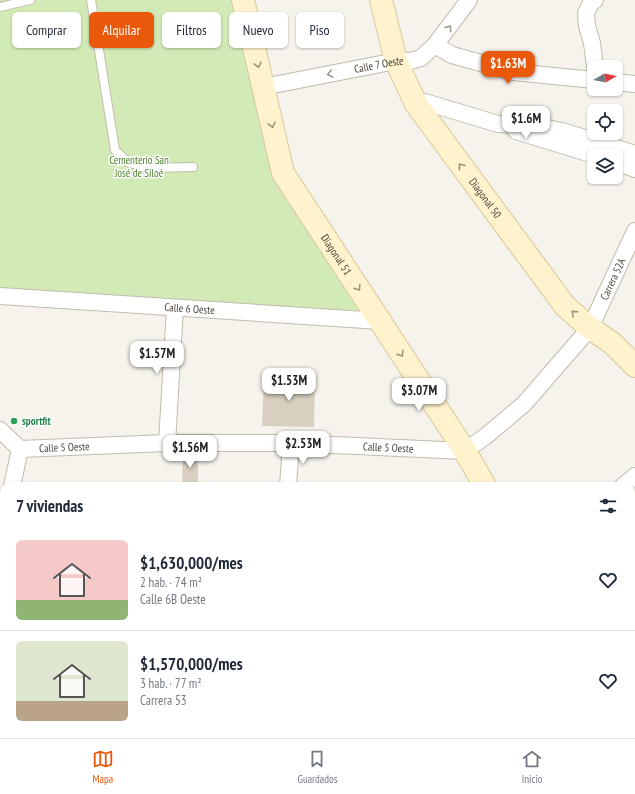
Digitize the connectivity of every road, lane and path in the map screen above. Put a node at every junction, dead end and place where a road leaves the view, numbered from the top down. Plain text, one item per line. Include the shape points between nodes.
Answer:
1 (30, 0) edge
2 (91, 0) edge
3 (243, 0) edge
4 (381, 0) edge
5 (469, 0) edge
6 (595, 0) edge
7 (0, 7) edge
8 (435, 46) junction
9 (594, 60) edge
10 (396, 61) junction
11 (587, 79) edge
12 (623, 83) edge
13 (635, 84) edge
14 (263, 87) junction
15 (416, 104) junction
16 (498, 124) junction
17 (587, 153) edge
18 (635, 154) edge
19 (623, 165) edge
20 (193, 167) dead end
21 (635, 169) edge
22 (635, 231) edge
23 (0, 296) edge
24 (175, 308) junction
25 (380, 321) junction
26 (590, 328) junction
27 (635, 366) edge
28 (0, 430) edge
29 (168, 443) junction
30 (290, 443) junction
31 (20, 449) junction
32 (465, 451) junction
33 (13, 482) edge
34 (288, 482) edge
35 (483, 482) edge

1 - 7 lane
2 - 20 lane via 115,150 129,163 148,168
3 -> 14 street, Diagonal 51
4 - 10 street, Diagonal 50
8 -> 5 street, Calle 7 Oeste
6 - 9 street via 586,13
8 - 10 street, Calle 7 Oeste via 421,58
8 - 11 street via 452,55 513,72
10 -> 14 street, Calle 7 Oeste
10 - 15 street, Diagonal 50
12 - 13 street
14 -> 25 street, Diagonal 51 via 283,173
15 - 16 street via 425,102
26 -> 15 street, Diagonal 50 via 565,306
16 - 17 street
16 - 18 street via 537,126 562,131
19 - 21 street
22 - 26 street, Carrera 52A
23 - 24 street, Calle 6 Oeste
24 - 25 street, Calle 6 Oeste
24 - 29 street
25 -> 32 street, Diagonal 51
26 - 27 street, Diagonal 50 via 612,343
26 - 32 street via 524,404
28 - 31 street
29 - 30 street, Calle 5 Oeste
29 - 31 street, Calle 5 Oeste
30 - 32 street, Calle 5 Oeste
30 - 34 street
31 - 33 street
32 - 35 street, Diagonal 51

